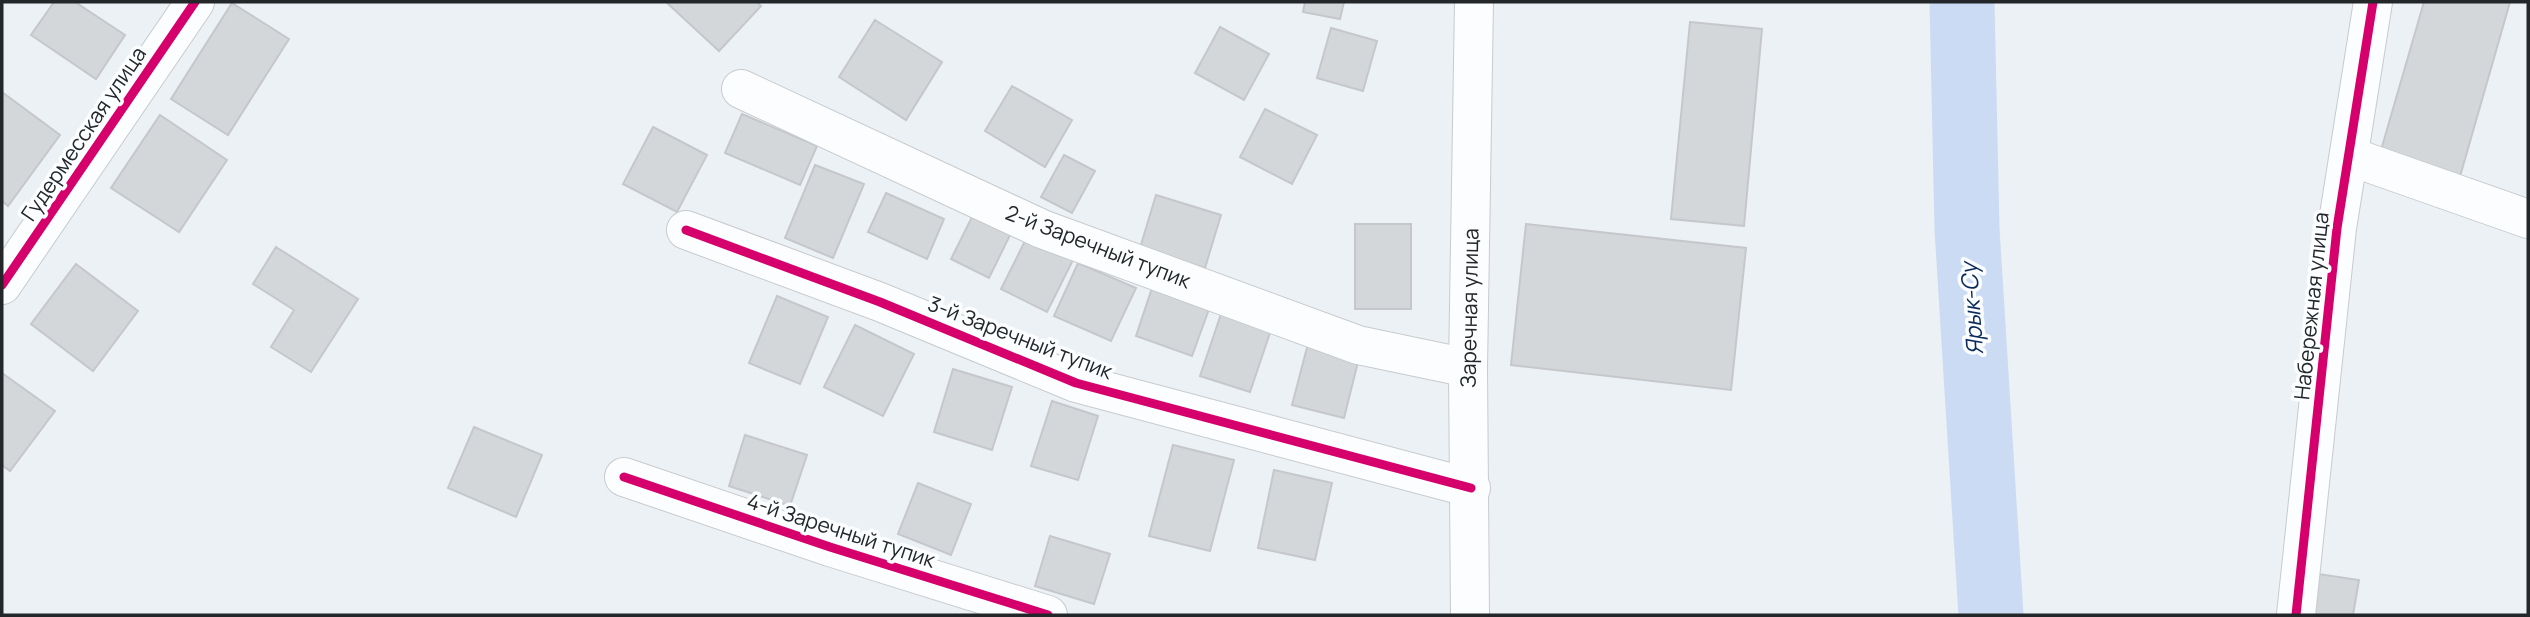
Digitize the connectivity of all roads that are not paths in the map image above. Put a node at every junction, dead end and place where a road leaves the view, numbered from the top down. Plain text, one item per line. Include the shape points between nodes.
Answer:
1 (195, 2) edge
2 (1474, 2) edge
3 (2373, 2) edge
4 (741, 89) dead end
5 (2349, 156) junction
6 (2528, 219) edge
7 (686, 230) dead end
8 (2, 285) edge
9 (1468, 368) junction
10 (624, 477) dead end
11 (1471, 488) junction
12 (1048, 615) edge
13 (1470, 615) edge
14 (2296, 615) edge

1 - 8 street, Гудермесская улица
2 - 9 street, Заречная улица
3 - 5 street, Набережная улица
4 - 9 street, 2-й Заречный тупик via 1042,229 1358,345
5 - 6 street
5 - 14 street, Набережная улица via 2337,228
7 - 11 street, 3-й Заречный тупик via 880,302 1076,383
9 - 11 street, Заречная улица
10 - 12 street, 4-й Заречный тупик
11 - 13 street, Заречная улица

